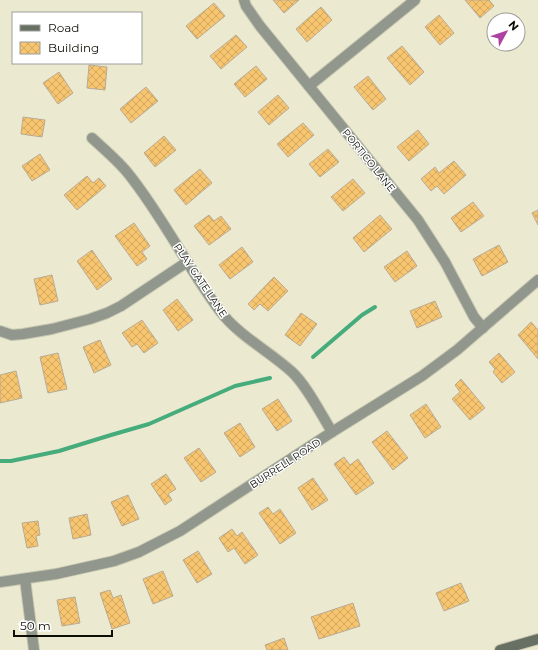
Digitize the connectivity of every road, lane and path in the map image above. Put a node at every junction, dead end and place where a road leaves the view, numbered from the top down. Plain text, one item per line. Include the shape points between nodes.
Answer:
1 (244, 0) edge
2 (415, 0) edge
3 (309, 86) junction
4 (92, 138) dead end
5 (187, 262) junction
6 (538, 280) edge
7 (483, 328) junction
8 (0, 331) edge
9 (332, 432) junction
10 (25, 578) junction
11 (0, 582) edge
12 (538, 639) edge
13 (34, 650) edge
14 (500, 650) edge

1 - 3 street, PORTICO LANE via 260,26
2 - 3 street
3 - 7 street, PORTICO LANE via 418,220 445,262 474,317
4 - 5 street, PLAY GATE LANE via 109,153 145,196
5 - 8 street via 107,313 52,329 23,334
5 - 9 street, PLAY GATE LANE via 225,317 293,373
6 - 7 street, BURRELL ROAD
7 - 9 street, BURRELL ROAD via 422,376
9 - 10 street, BURRELL ROAD via 180,531 139,552 90,567
10 - 11 street, BURRELL ROAD
10 - 13 street
12 - 14 street

